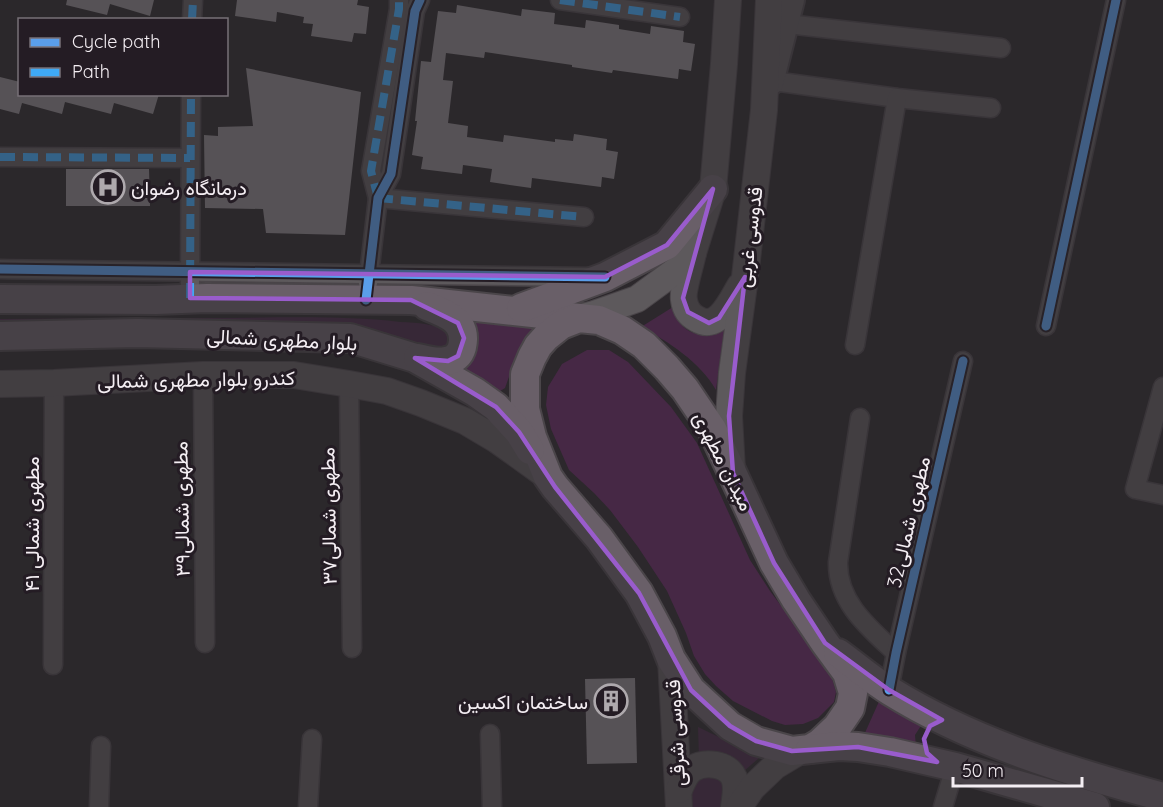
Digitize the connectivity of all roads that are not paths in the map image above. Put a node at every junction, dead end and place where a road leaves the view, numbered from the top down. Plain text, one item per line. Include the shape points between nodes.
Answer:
1 (193, 0) edge
2 (399, 0) edge
3 (420, 0) edge
4 (560, 0) edge
5 (728, 0) edge
6 (769, 0) edge
7 (793, 0) edge
8 (1116, 0) edge
9 (680, 17) dead end
10 (192, 18) edge
11 (787, 24) junction
12 (1001, 48) dead end
13 (773, 81) junction
14 (191, 96) edge
15 (897, 98) junction
16 (392, 105) junction
17 (991, 108) dead end
18 (764, 110) junction
19 (0, 157) edge
20 (190, 158) junction
21 (713, 189) junction
22 (378, 198) junction
23 (584, 217) dead end
24 (693, 253) junction
25 (0, 269) edge
26 (605, 277) junction
27 (745, 277) junction
28 (190, 285) junction
29 (368, 286) junction
30 (0, 299) edge
31 (411, 300) junction
32 (514, 311) junction
33 (579, 318) junction
34 (1046, 326) dead end
35 (0, 336) edge
36 (855, 345) dead end
37 (416, 358) junction
38 (963, 362) dead end
39 (203, 375) junction
40 (54, 383) junction
41 (0, 384) edge
42 (349, 384) junction
43 (1163, 387) edge
44 (860, 417) dead end
45 (733, 473) junction
46 (548, 477) junction
47 (1163, 495) edge
48 (205, 643) dead end
49 (825, 643) junction
50 (352, 648) dead end
51 (896, 653) junction
52 (671, 659) junction
53 (53, 665) dead end
54 (889, 690) junction
55 (942, 720) junction
56 (490, 734) dead end
57 (312, 739) dead end
58 (100, 746) dead end
59 (805, 750) junction
60 (946, 765) junction
61 (1163, 797) edge
62 (679, 799) edge
63 (1053, 801) edge
64 (99, 807) edge
65 (308, 807) edge
66 (492, 807) edge
67 (734, 807) edge
68 (739, 807) edge
69 (943, 807) edge
70 (1095, 807) edge

1 - 10 street
2 - 16 street
3 - 16 street
4 - 9 street
5 - 21 main road
6 - 18 main road, قدوسی غربی
7 - 11 street
8 - 34 street
11 - 12 street
11 - 13 street
13 - 15 street
13 - 18 street
14 - 20 street
15 - 17 street
15 - 36 street
16 - 22 street via 391,174
18 - 27 main road, قدوسی غربی
19 - 20 street
20 - 28 street
21 - 24 main road
21 - 26 main road via 667,245
22 - 23 street
22 - 29 street
24 - 27 main road via 683,298 688,312 698,320 709,323 719,318
24 - 33 main road via 637,299
25 - 28 street
26 - 29 street
26 - 32 main road
27 - 45 main road, قدوسی غربی via 729,416
28 - 29 main road, بلوار مطهری شمالی
28 - 30 main road, بلوار مطهری شمالی via 156,300
29 - 31 main road, بلوار مطهری شمالی
31 - 32 main road, بلوار مطهری شمالی
31 - 37 main road via 446,313 458,323 464,338 458,356 448,361
32 - 33 main road, بلوار مطهری شمالی
33 - 45 main road, میدان مطهری via 599,320 622,330 667,368 712,429
33 - 46 main road via 546,337 525,374 525,409
35 - 37 main road, بلوار مطهری شمالی via 137,333 350,338
37 - 46 main road, بلوار مطهری شمالی via 496,407 519,432
38 - 51 street, 32مطهرى شمالى
39 - 40 main road, کندرو بلوار مطهری شمالی
39 - 42 main road, کندرو بلوار مطهری شمالی via 294,375
39 - 48 street, مطهرى شمالى۳۹
40 - 41 main road, کندرو بلوار مطهری شمالی
40 - 53 street, ۴۱ مطهرى شمالى
42 - 46 main road, کندرو بلوار مطهری شمالی via 387,391 465,422
42 - 50 street, مطهرى شمالى۳۷
43 - 47 street via 1136,489
44 - 51 street via 838,562 839,581 863,623
45 - 49 main road, میدان مطهری via 774,563
46 - 52 main road via 639,593
49 - 54 main road
49 - 59 main road, میدان مطهری via 847,673 853,693 850,708 837,727 820,743
51 - 54 street, 32مطهرى شمالى
52 - 59 main road via 691,690 730,726 756,741
52 - 62 main road, قدوسی شرقی
54 - 55 main road
55 - 60 main road via 930,726 924,739 927,753
55 - 61 main road via 1032,758
56 - 66 street
57 - 65 street
58 - 64 street
59 - 60 main road via 858,747
59 - 68 main road via 775,766
60 - 63 main road
60 - 69 street
62 - 67 main road via 690,770 712,764 734,777
63 - 70 main road

